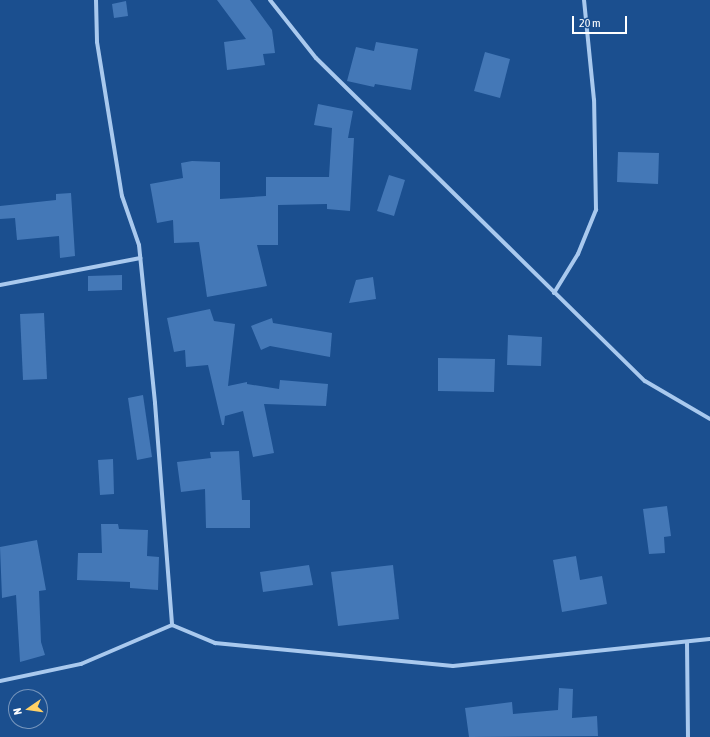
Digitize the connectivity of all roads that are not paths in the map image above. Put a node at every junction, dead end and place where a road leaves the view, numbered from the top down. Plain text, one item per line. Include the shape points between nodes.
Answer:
1 (96, 0) edge
2 (270, 0) edge
3 (584, 0) edge
4 (140, 258) junction
5 (0, 285) edge
6 (554, 293) junction
7 (710, 419) edge
8 (172, 625) junction
9 (710, 639) edge
10 (687, 642) junction
11 (0, 681) edge
12 (688, 737) edge

1 - 4 street via 97,42 122,196 139,245
2 - 6 street via 316,58
3 - 6 street via 594,100 596,210 578,254
4 - 5 street
4 - 8 street via 155,403
6 - 7 street via 644,381
8 - 10 street via 215,643 454,666
8 - 11 street via 81,664
9 - 10 street
10 - 12 street

